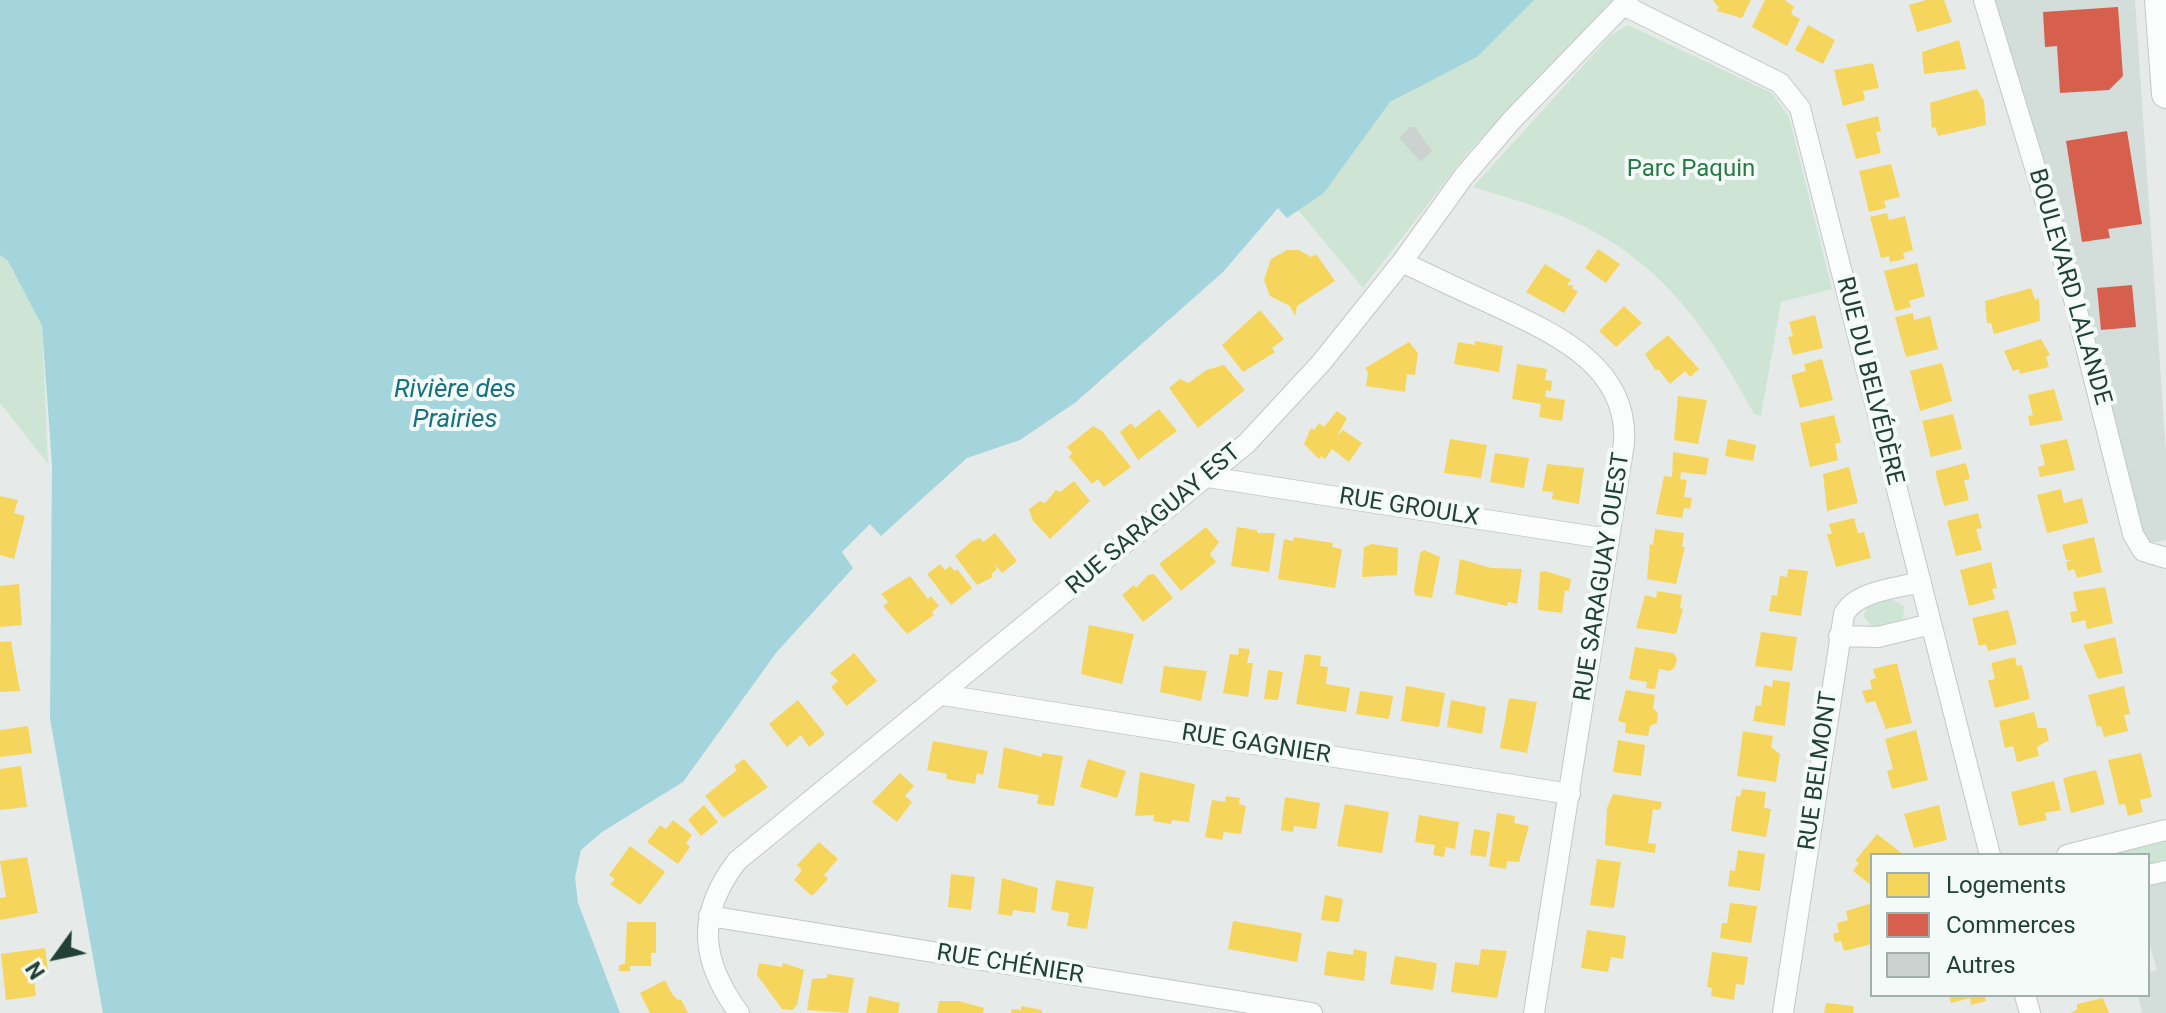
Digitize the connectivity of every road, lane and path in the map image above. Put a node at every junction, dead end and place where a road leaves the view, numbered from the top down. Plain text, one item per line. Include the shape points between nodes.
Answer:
1 (1984, 0) edge
2 (2159, 0) edge
3 (1626, 2) edge
4 (2166, 94) edge
5 (1402, 262) junction
6 (1208, 477) junction
7 (1609, 539) junction
8 (2166, 558) edge
9 (1921, 582) junction
10 (1931, 624) junction
11 (1839, 636) junction
12 (943, 695) junction
13 (1570, 794) junction
14 (2166, 830) edge
15 (1989, 853) edge
16 (2075, 853) edge
17 (709, 916) junction
18 (739, 1013) edge
19 (1312, 1013) edge
20 (1534, 1013) edge
21 (1783, 1013) edge

1 - 8 street, BOULEVARD LALANDE via 2073,292 2133,534 2143,551
2 - 4 main road
3 - 5 street, RUE SARAGUAY EST via 1512,120
3 - 9 street, RUE DU BELVÉDÈRE via 1771,78 1795,99
5 - 6 street, RUE SARAGUAY EST via 1289,401
5 - 7 street, RUE SARAGUAY OUEST via 1545,329 1571,344 1605,377 1617,395 1625,428
6 - 7 street, RUE GROULX
6 - 12 street, RUE SARAGUAY EST
7 - 13 street, RUE SARAGUAY OUEST
9 - 10 street, RUE DU BELVÉDÈRE
9 - 11 street, RUE BELMONT via 1852,602
10 - 11 street via 1878,637
10 - 15 street, RUE DU BELVÉDÈRE
11 - 21 street, RUE BELMONT
12 - 13 street, RUE GAGNIER
12 - 17 street, RUE SARAGUAY EST via 737,861 724,877
13 - 20 street, RUE SARAGUAY OUEST
14 - 16 street
17 - 18 street, RUE SARAGUAY EST via 711,967
17 - 19 street, RUE CHÉNIER

